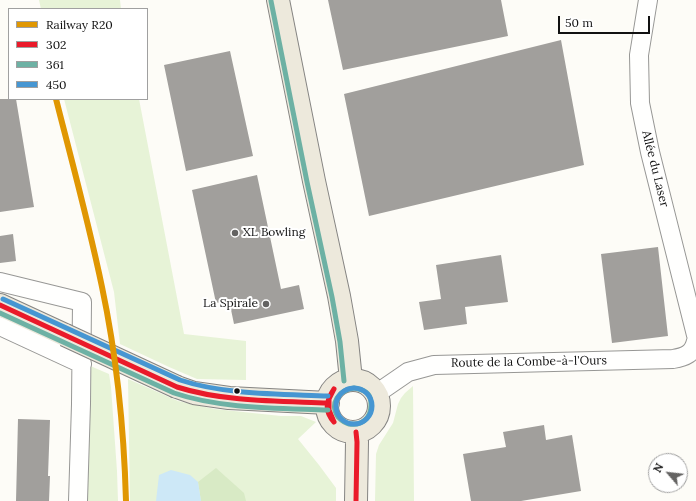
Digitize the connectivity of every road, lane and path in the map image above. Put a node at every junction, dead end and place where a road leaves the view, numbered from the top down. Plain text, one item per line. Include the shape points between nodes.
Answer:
1 (278, 0) edge
2 (648, 0) edge
3 (0, 282) edge
4 (0, 305) edge
5 (0, 326) edge
6 (696, 335) edge
7 (692, 348) edge
8 (82, 364) junction
9 (351, 380) junction
10 (376, 394) junction
11 (328, 403) junction
12 (356, 432) junction
13 (78, 501) edge
14 (356, 501) edge

1 - 9 main road via 340,296
2 - 6 street, Allée du Laser via 639,55 640,103
3 - 8 street via 82,302
4 - 11 main road, bridge via 194,393 229,398
5 - 8 street
7 - 10 street, Route de la Combe-à-l'Ours via 681,358 673,359 434,364 408,372
8 - 13 street
9 - 10 main road via 363,382
9 - 11 main road via 335,388
10 - 12 main road via 379,401 378,415 369,426
11 - 12 main road via 330,418 335,424 341,429
12 - 14 main road

